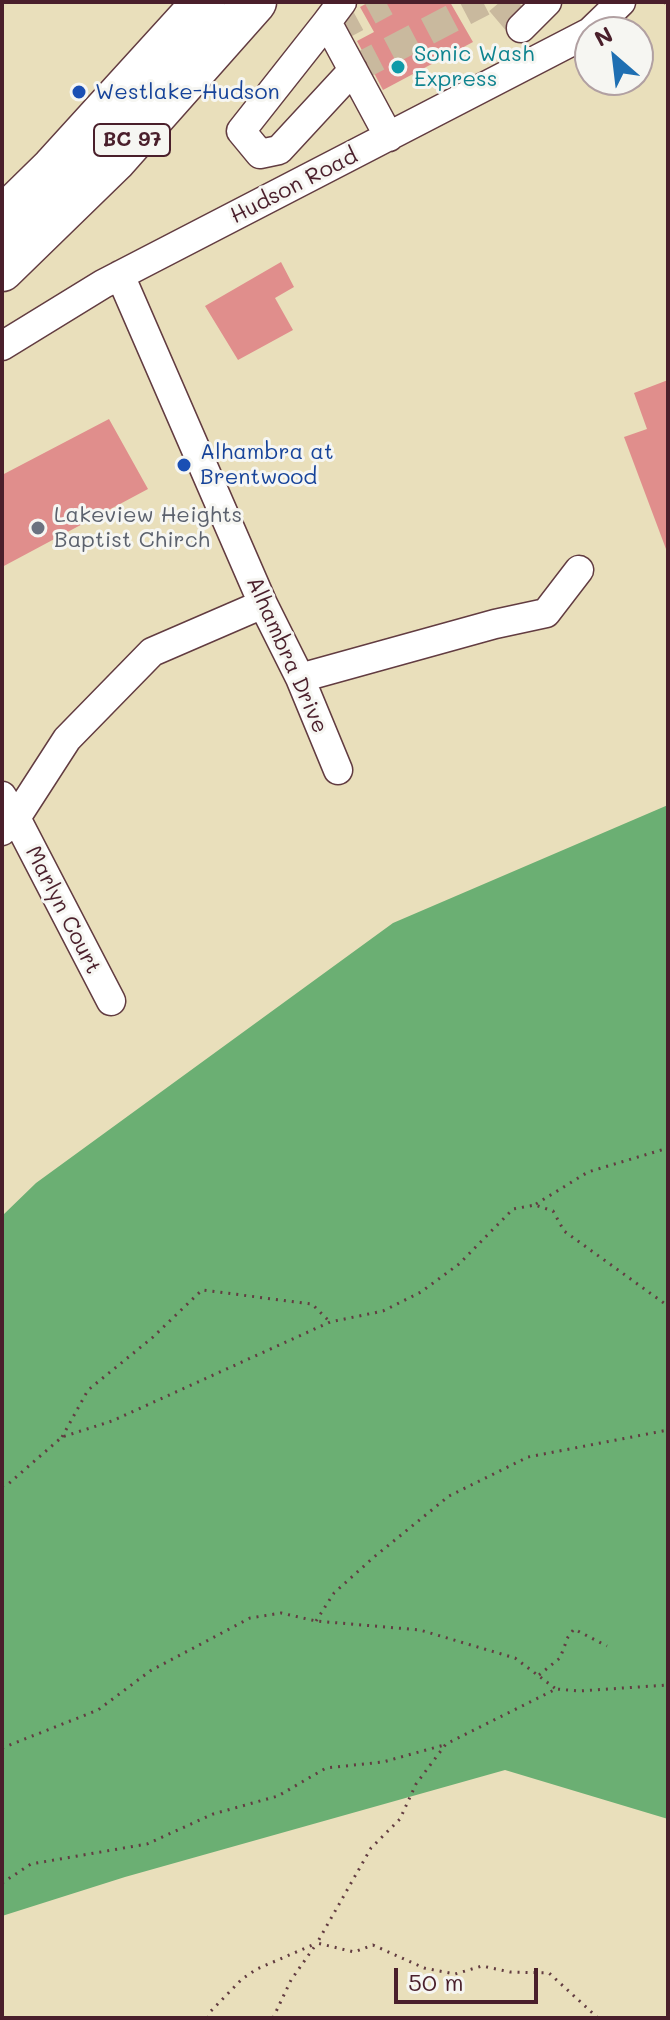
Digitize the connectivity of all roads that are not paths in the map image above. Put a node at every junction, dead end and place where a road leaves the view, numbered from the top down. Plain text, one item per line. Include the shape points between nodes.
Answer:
1 (204, 2) edge
2 (255, 2) edge
3 (547, 2) edge
4 (621, 2) edge
5 (335, 12) edge
6 (607, 16) edge
7 (521, 28) dead end
8 (574, 40) edge
9 (353, 70) junction
10 (389, 137) junction
11 (2, 218) edge
12 (2, 270) edge
13 (120, 275) junction
14 (2, 346) edge
15 (579, 570) dead end
16 (263, 604) junction
17 (300, 678) junction
18 (338, 770) dead end
19 (7, 815) edge
20 (111, 1001) dead end

1 - 11 highway, BC 97
2 - 12 highway, BC 97 via 114,161
3 - 7 street
4 - 6 street, Hudson Road
5 - 9 street
5 - 9 street via 241,131 260,154 279,150
8 - 10 street, Hudson Road
9 - 10 street
10 - 13 street, Hudson Road
13 - 14 street, Hudson Road
13 - 16 street, Alhambra Drive
15 - 17 street via 546,613
16 - 17 street, Alhambra Drive
16 - 19 street via 152,652 67,739
17 - 18 street, Alhambra Drive
19 - 20 street, Marlyn Court

